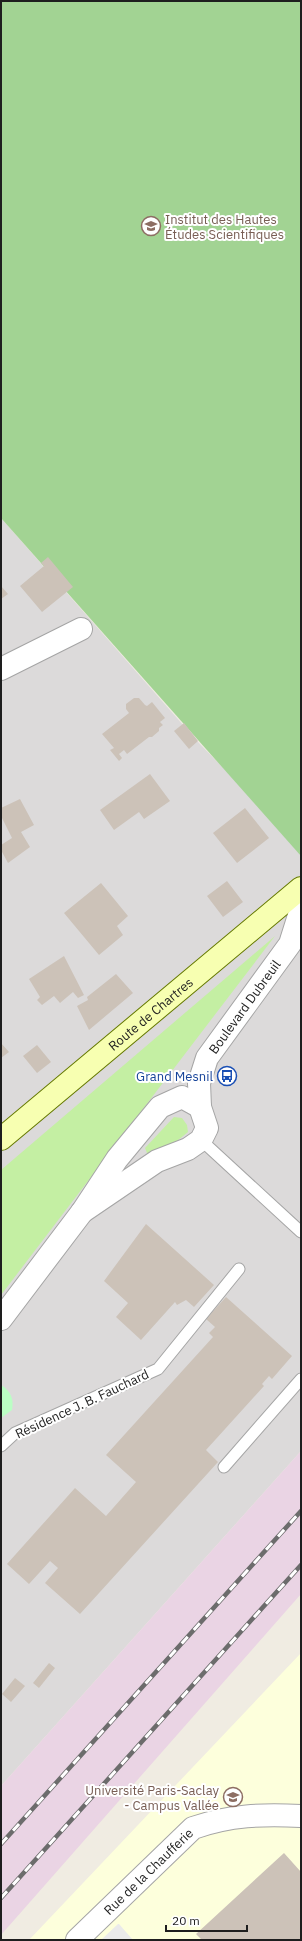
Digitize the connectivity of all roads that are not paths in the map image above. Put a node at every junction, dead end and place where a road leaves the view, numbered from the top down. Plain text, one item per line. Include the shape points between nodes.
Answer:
1 (81, 630) dead end
2 (1, 669) edge
3 (301, 888) edge
4 (301, 909) edge
5 (200, 1107) junction
6 (1, 1139) edge
7 (201, 1140) junction
8 (82, 1212) junction
9 (301, 1232) edge
10 (239, 1269) dead end
11 (1, 1319) edge
12 (301, 1378) edge
13 (1, 1446) edge
14 (224, 1467) dead end
15 (301, 1816) edge
16 (77, 1940) edge

1 - 2 street
3 - 6 main road, Route de Chartres
4 - 5 street, Boulevard Dubreuil via 290,944 207,1058 199,1083
5 - 7 street, Boulevard Dubreuil via 207,1128
5 - 8 street via 182,1097 160,1106 117,1159
7 - 8 street via 188,1149 156,1161
7 - 9 lane
8 - 11 street
10 - 13 lane, Résidence J. B. Fauchard via 158,1369 15,1434
12 - 14 lane
15 - 16 street, Rue de la Chaufferie via 267,1815 216,1820 193,1828

